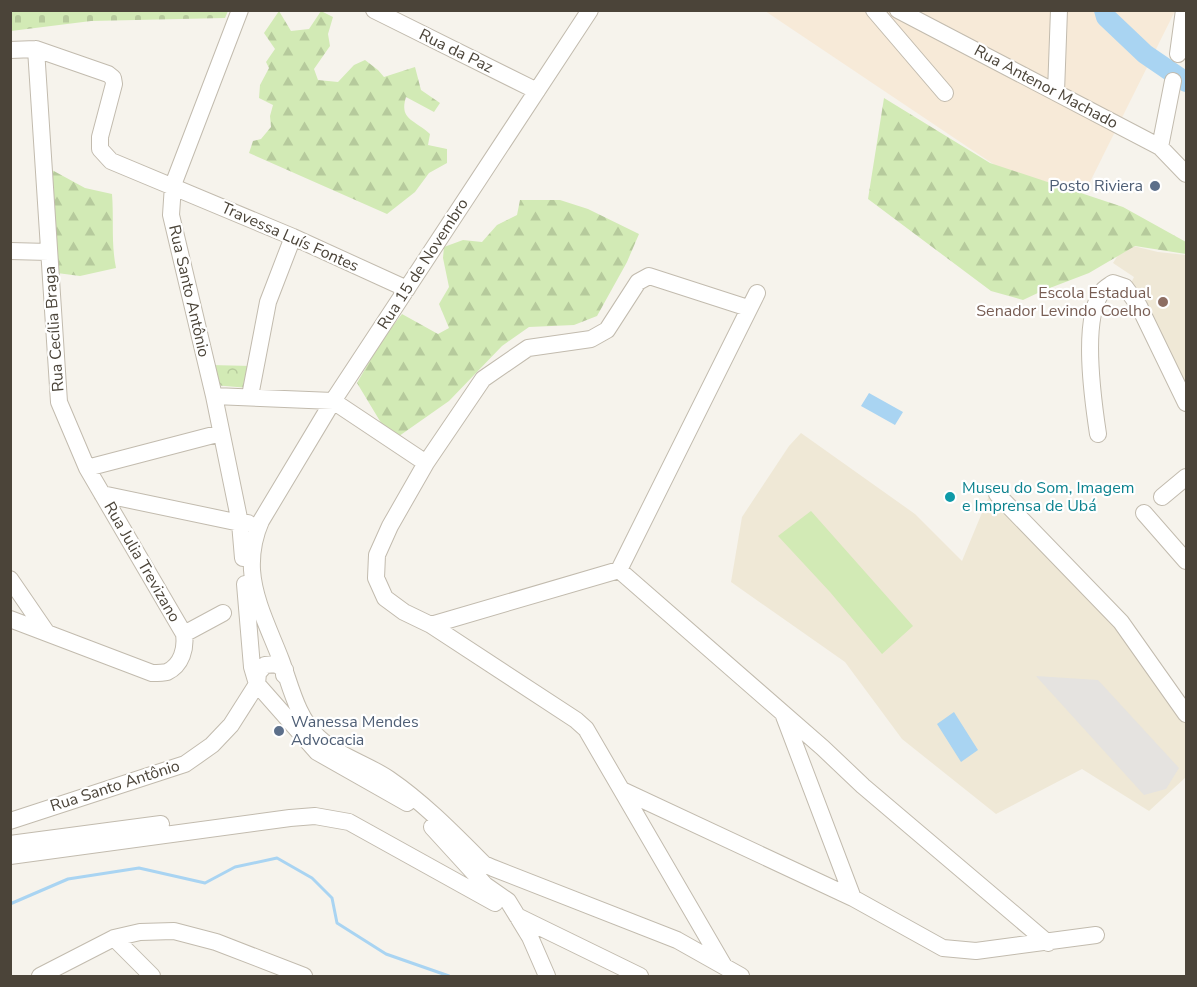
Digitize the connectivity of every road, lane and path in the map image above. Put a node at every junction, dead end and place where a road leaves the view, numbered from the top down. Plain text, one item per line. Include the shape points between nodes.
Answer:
1 (240, 10) edge
2 (374, 10) edge
3 (590, 10) edge
4 (874, 10) edge
5 (898, 10) edge
6 (1059, 10) edge
7 (1184, 10) edge
8 (36, 49) junction
9 (10, 50) edge
10 (1178, 54) dead end
11 (1173, 81) dead end
12 (537, 91) junction
13 (1056, 92) junction
14 (945, 93) dead end
15 (1160, 147) junction
16 (1186, 174) edge
17 (173, 185) junction
18 (293, 237) junction
19 (10, 251) edge
20 (50, 252) junction
21 (407, 289) junction
22 (757, 293) dead end
23 (748, 308) junction
24 (214, 396) junction
25 (250, 396) junction
26 (333, 401) junction
27 (1186, 403) edge
28 (221, 433) junction
29 (1098, 434) dead end
30 (426, 463) junction
31 (87, 468) junction
32 (1186, 477) edge
33 (102, 494) junction
34 (997, 494) dead end
35 (1162, 497) dead end
36 (1144, 513) dead end
37 (261, 521) junction
38 (240, 523) junction
39 (1186, 561) edge
40 (619, 570) junction
41 (10, 579) edge
42 (223, 613) dead end
43 (10, 619) edge
44 (431, 625) junction
45 (47, 633) junction
46 (184, 634) junction
47 (285, 670) junction
48 (257, 684) junction
49 (782, 712) junction
50 (1186, 714) edge
51 (624, 791) junction
52 (10, 821) edge
53 (251, 823) junction
54 (10, 844) edge
55 (10, 856) edge
56 (492, 868) junction
57 (482, 883) junction
58 (506, 895) junction
59 (562, 897) junction
60 (854, 898) junction
61 (693, 913) junction
62 (520, 918) junction
63 (1096, 935) dead end
64 (114, 938) junction
65 (677, 940) junction
66 (1048, 943) junction
67 (724, 967) junction
68 (40, 976) edge
69 (152, 976) edge
70 (304, 976) edge
71 (547, 976) edge
72 (640, 976) edge
73 (741, 976) edge

1 - 17 street, Rua Santo Antônio
2 - 12 street, Rua da Paz
3 - 12 street, Rua 15 de Novembro
4 - 14 street
5 - 13 street, Rua Antenor Machado
6 - 13 street
7 - 10 street
8 - 9 street
8 - 17 street, Travessa Luís Fontes via 113,78 100,149 111,161
8 - 20 street, Rua Cecília Braga
11 - 15 street
12 - 21 street, Rua 15 de Novembro
13 - 15 street, Rua Antenor Machado
15 - 16 street, Rua Antenor Machado
17 - 18 street, Travessa Luís Fontes
17 - 24 street, Rua Santo Antônio via 171,215
18 - 21 street, Travessa Luís Fontes
18 - 25 street via 268,302
19 - 20 street
20 - 31 street, Rua Cecília Braga via 59,402
21 - 26 street, Rua 15 de Novembro
22 - 23 street
23 - 30 street via 649,276 638,282 607,330 591,339 528,348 483,379
23 - 40 street
24 - 25 street
24 - 28 street, Rua Santo Antônio
25 - 26 street
26 - 30 street
26 - 37 street, Rua 15 de Novembro
27 - 29 street via 1138,306 1125,287 1113,283 1102,291 1094,307 1091,390
28 - 31 street
28 - 38 street, Rua Santo Antônio
30 - 44 street via 377,555 376,578 385,598
31 - 33 street, Rua Cecília Braga
32 - 35 street
33 - 38 street
33 - 46 street, Rua Julia Trevizano
34 - 50 street via 1121,622
36 - 39 street
37 - 38 street
37 - 47 street, Rua 15 de Novembro via 253,541 256,597
38 - 48 street, Rua Santo Antônio via 252,667
40 - 44 street
40 - 49 street
41 - 45 street
42 - 46 street
43 - 45 street, Rua Julia Trevizano
44 - 51 street via 576,720 586,729
45 - 46 street, Rua Julia Trevizano via 152,673 166,672 181,658 186,647
47 - 48 street, Rua Santo Antônio via 276,664 265,665 258,673
47 - 56 street, Rua 15 de Novembro via 300,712 318,737 412,795
48 - 52 street, Rua Santo Antônio via 231,725 212,746 185,764
48 - 57 street via 317,752 408,804
49 - 60 street
49 - 66 street
51 - 60 street
51 - 61 street
53 - 54 street via 209,819
53 - 55 street
53 - 62 street via 315,816 349,822
56 - 57 street via 483,872
56 - 58 street via 501,878
56 - 59 street
57 - 58 street
58 - 59 street
58 - 62 street
59 - 65 street
60 - 66 street via 943,948 976,951
61 - 65 street
61 - 67 street
62 - 71 street
62 - 72 street
63 - 66 street
64 - 68 street
64 - 69 street
64 - 70 street via 174,931 216,942
65 - 67 street
67 - 73 street

